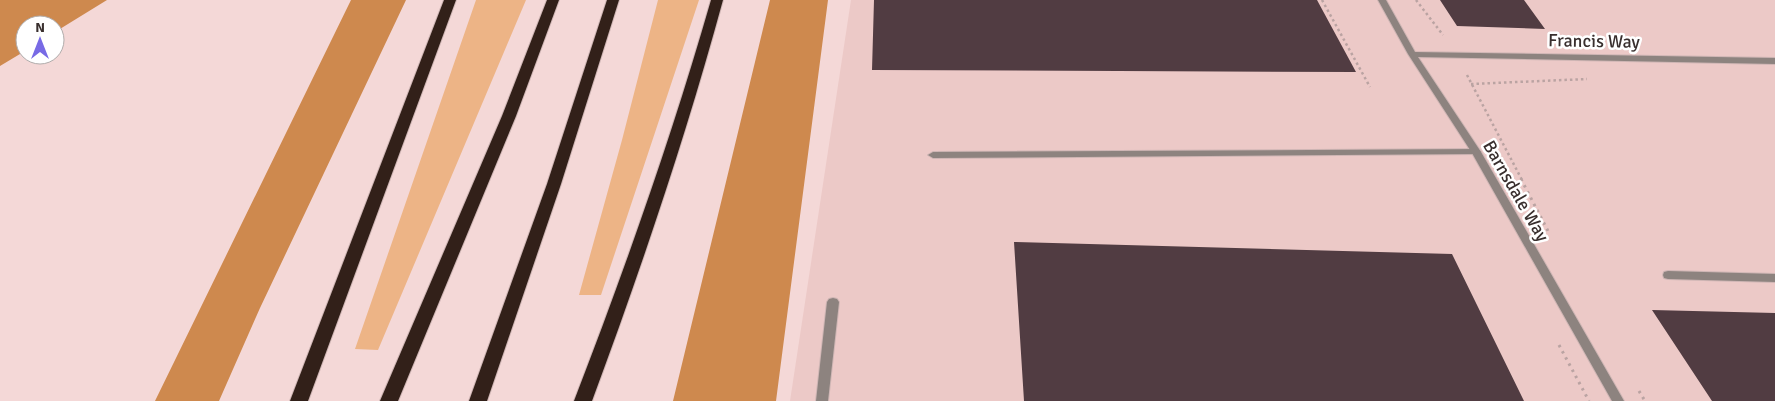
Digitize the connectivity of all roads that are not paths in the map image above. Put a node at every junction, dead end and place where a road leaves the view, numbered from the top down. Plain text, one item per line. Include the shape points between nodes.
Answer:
1 (450, 0) edge
2 (553, 0) edge
3 (612, 0) edge
4 (717, 0) edge
5 (1382, 0) edge
6 (1412, 54) junction
7 (1775, 61) edge
8 (1476, 152) junction
9 (933, 155) dead end
10 (1668, 276) dead end
11 (1775, 278) edge
12 (833, 302) dead end
13 (299, 401) edge
14 (389, 401) edge
15 (478, 401) edge
16 (583, 401) edge
17 (822, 401) edge
18 (1618, 401) edge

1 - 13 highway
2 - 14 highway via 502,134
3 - 15 highway via 554,184
4 - 16 highway via 674,143
5 - 6 street, Barnsdale Way
6 - 7 street, Francis Way
6 - 8 street, Barnsdale Way
8 - 9 street
8 - 18 street, Barnsdale Way
10 - 11 street
12 - 17 street

